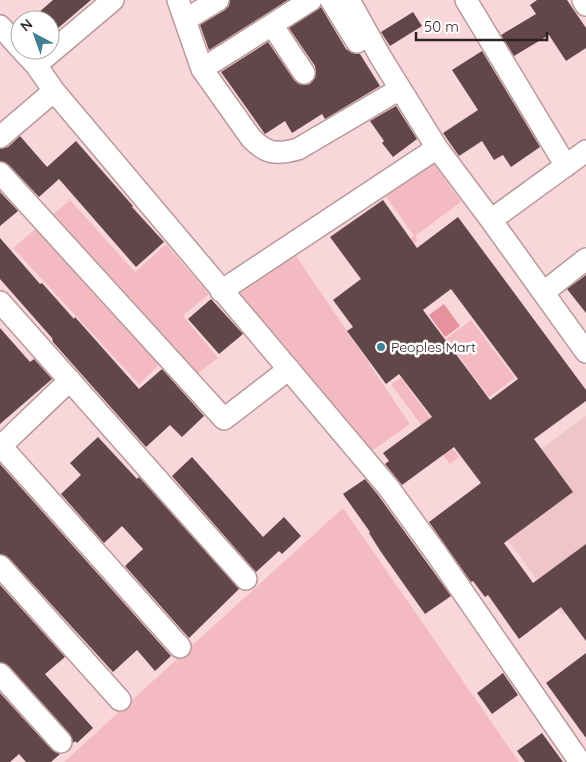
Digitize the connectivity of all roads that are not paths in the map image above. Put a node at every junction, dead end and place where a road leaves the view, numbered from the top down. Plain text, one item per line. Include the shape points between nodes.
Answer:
1 (113, 0) edge
2 (178, 0) edge
3 (218, 0) edge
4 (311, 0) edge
5 (331, 0) edge
6 (349, 0) edge
7 (466, 0) edge
8 (583, 0) edge
9 (586, 5) edge
10 (185, 20) junction
11 (272, 25) junction
12 (0, 26) edge
13 (60, 33) edge
14 (10, 37) edge
15 (31, 60) edge
16 (202, 69) junction
17 (304, 73) dead end
18 (54, 91) junction
19 (395, 92) junction
20 (0, 137) edge
21 (437, 148) junction
22 (586, 151) edge
23 (566, 166) junction
24 (0, 173) edge
25 (492, 220) junction
26 (586, 259) edge
27 (221, 291) junction
28 (544, 292) junction
29 (0, 302) edge
30 (586, 352) edge
31 (289, 370) junction
32 (70, 380) junction
33 (0, 446) edge
34 (0, 566) edge
35 (246, 579) dead end
36 (180, 647) dead end
37 (0, 674) edge
38 (120, 700) dead end
39 (61, 742) dead end
40 (580, 762) edge

1 - 13 street
2 - 10 street
3 - 10 street
4 - 11 street
5 - 19 street
6 - 19 street via 380,56
7 - 23 street
8 - 9 street
10 - 16 street
11 - 16 street
11 - 17 street
12 - 14 street
15 - 18 street
16 - 19 street via 251,138 271,152 298,150
18 - 20 street
18 - 27 street
19 - 21 street
21 - 25 street
21 - 27 street
22 - 23 street
23 - 25 street
24 - 31 street via 224,419
25 - 28 street
26 - 28 street
27 - 31 street
28 - 30 street
29 - 32 street
31 - 40 street via 420,531
32 - 33 street
32 - 35 street
33 - 36 street
34 - 38 street
37 - 39 street

